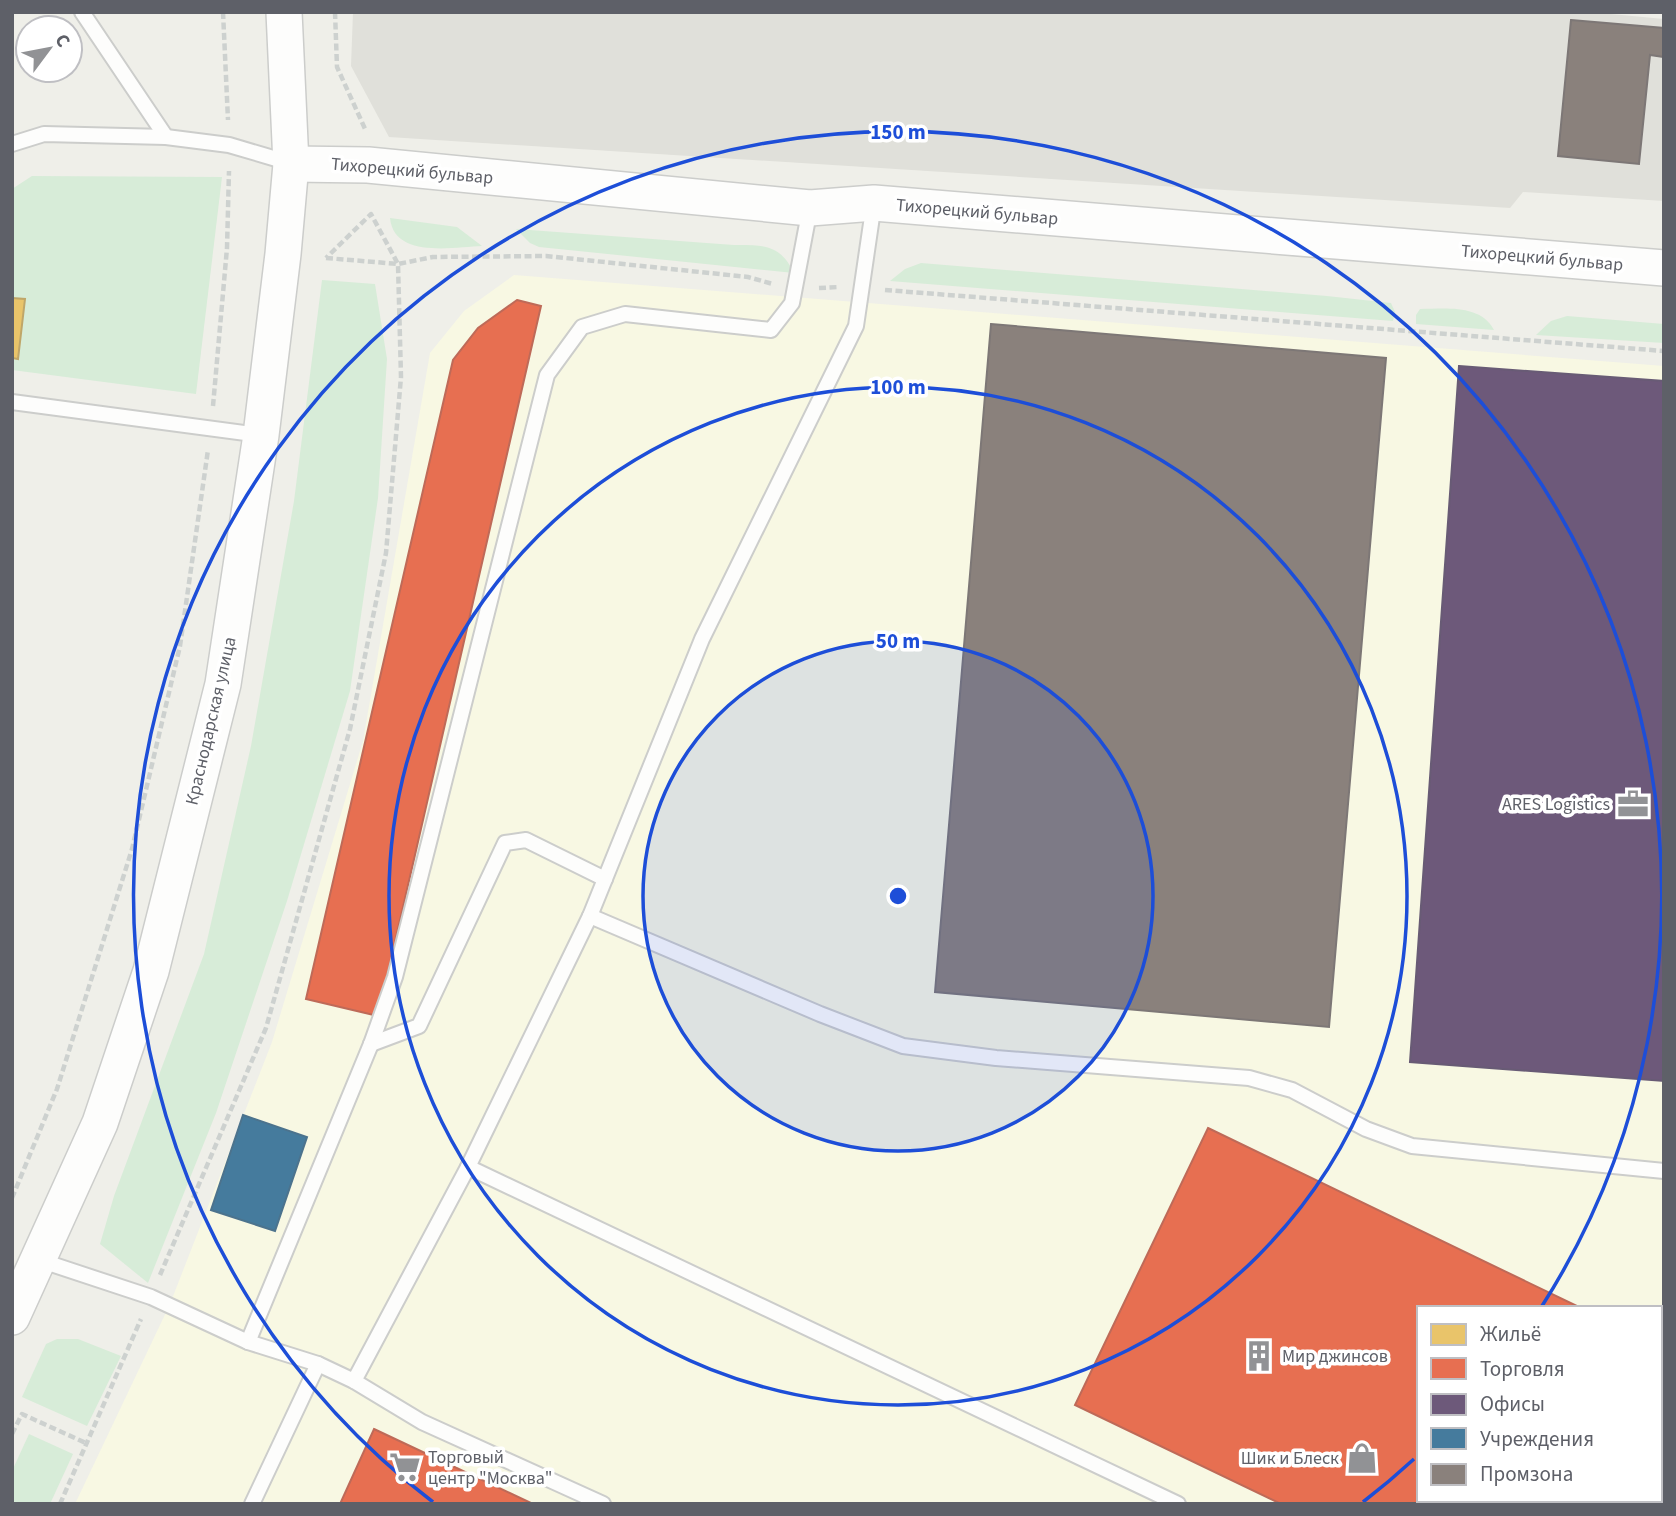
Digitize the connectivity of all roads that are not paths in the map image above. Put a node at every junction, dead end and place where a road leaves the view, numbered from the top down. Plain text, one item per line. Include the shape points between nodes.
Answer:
1 (82, 12) edge
2 (284, 12) edge
3 (166, 138) junction
4 (12, 144) edge
5 (291, 163) junction
6 (874, 203) junction
7 (810, 208) junction
8 (1664, 268) edge
9 (12, 402) edge
10 (261, 435) junction
11 (605, 878) junction
12 (590, 916) junction
13 (371, 1044) junction
14 (468, 1167) junction
15 (1664, 1171) edge
16 (39, 1260) junction
17 (12, 1317) edge
18 (248, 1342) junction
19 (317, 1364) junction
20 (354, 1381) junction
21 (252, 1504) edge
22 (603, 1504) edge
23 (1178, 1504) edge

1 - 3 lane
2 - 5 street, Краснодарская улица
3 - 4 lane via 44,134
3 - 5 lane via 229,145
5 - 7 street, Тихорецкий бульвар via 368,165
5 - 10 street, Краснодарская улица
6 - 7 street, Тихорецкий бульвар
6 - 8 street, Тихорецкий бульвар
6 - 11 lane via 856,326 702,639
7 - 13 lane via 792,303 771,330 625,314 582,327 547,375 395,977
9 - 10 lane
10 - 16 street, Краснодарская улица via 223,684 151,971 100,1123
11 - 12 lane
11 - 13 lane via 526,840 505,843 419,1026
12 - 14 lane
12 - 15 lane via 903,1046 1249,1078 1292,1090 1366,1129 1412,1146
13 - 18 lane
14 - 20 lane
14 - 23 lane
16 - 17 street, Краснодарская улица
16 - 18 lane via 151,1297
18 - 19 lane
19 - 20 lane
19 - 21 lane
20 - 22 lane via 422,1422

